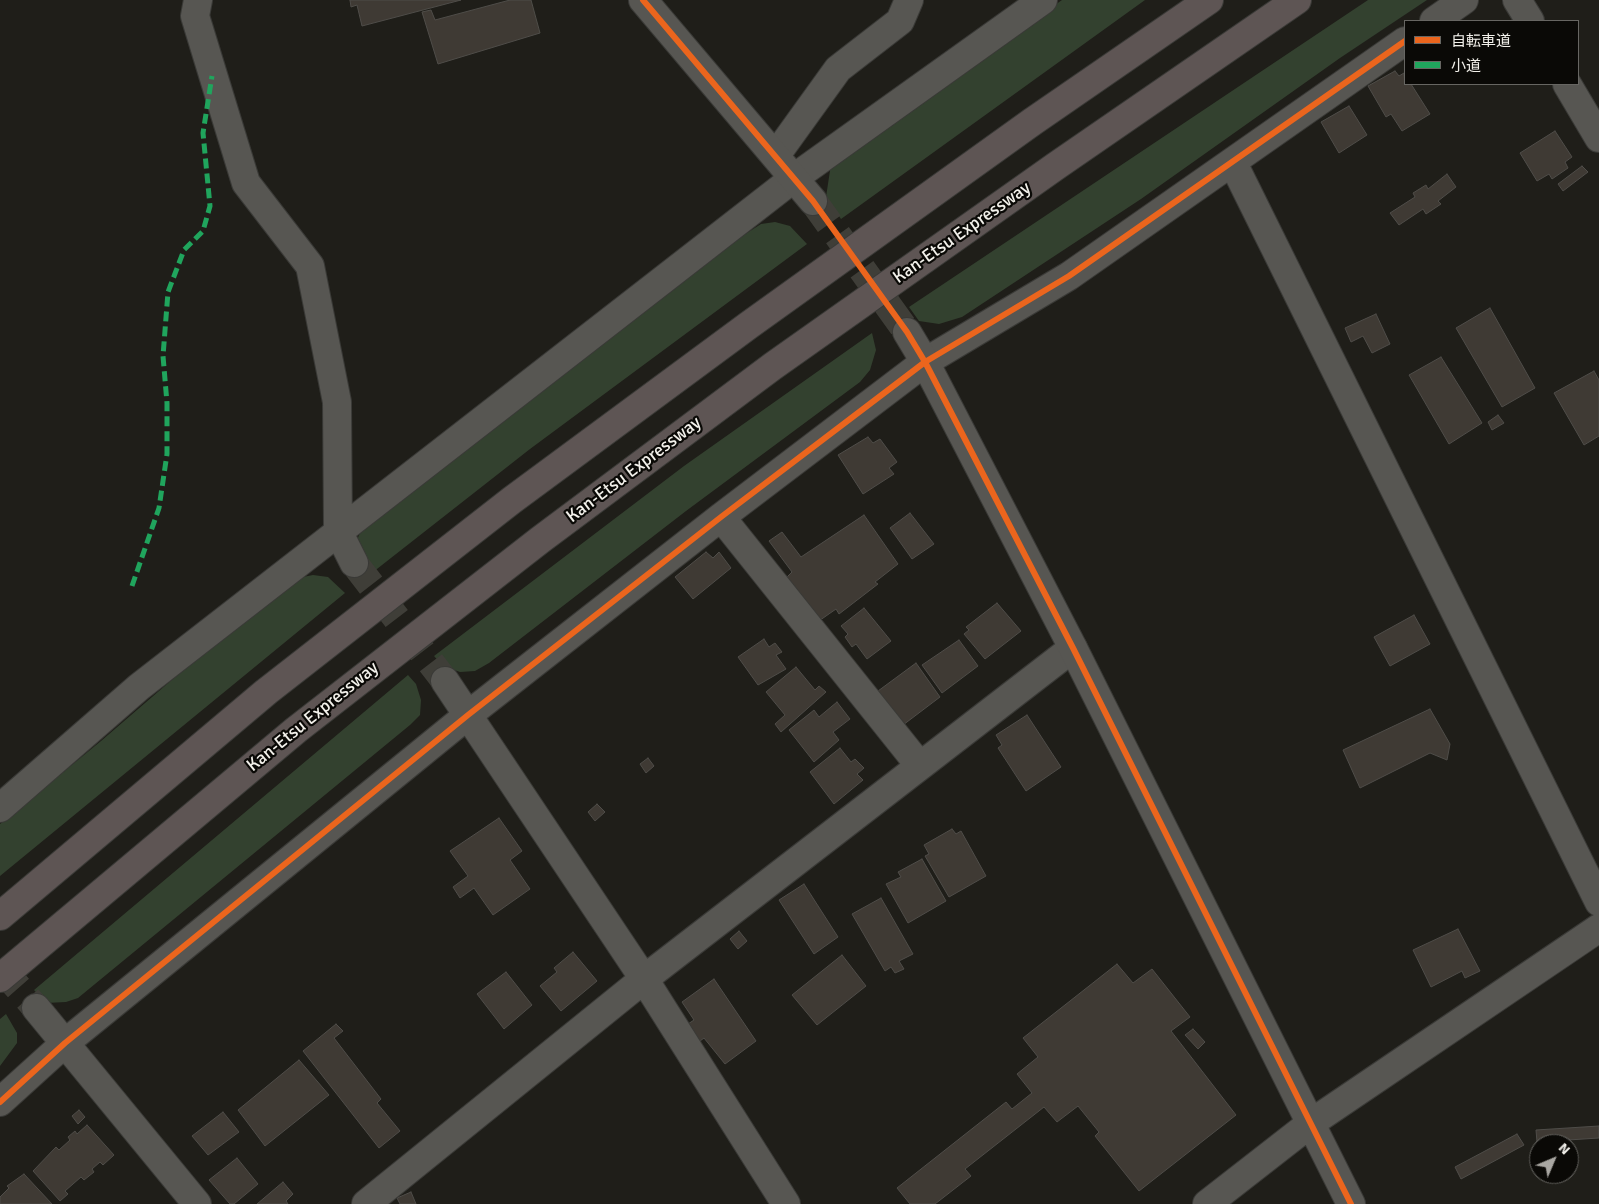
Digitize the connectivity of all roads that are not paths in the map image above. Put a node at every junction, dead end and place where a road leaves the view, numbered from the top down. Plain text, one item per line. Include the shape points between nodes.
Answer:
1 (198, 0) edge
2 (643, 0) edge
3 (909, 0) edge
4 (1043, 0) edge
5 (1210, 0) edge
6 (1297, 0) edge
7 (1464, 0) edge
8 (1517, 0) edge
9 (1435, 20) edge
10 (1529, 20) edge
11 (1404, 42) edge
12 (1568, 85) edge
13 (1599, 138) edge
14 (776, 155) junction
15 (1233, 164) junction
16 (794, 178) junction
17 (812, 201) tunnel mouth
18 (907, 332) tunnel mouth
19 (925, 362) junction
20 (721, 517) junction
21 (338, 531) junction
22 (354, 563) tunnel mouth
23 (1073, 648) junction
24 (445, 681) tunnel mouth
25 (468, 715) junction
26 (920, 766) junction
27 (0, 808) edge
28 (1599, 902) edge
29 (0, 916) edge
30 (1599, 928) edge
31 (0, 978) edge
32 (644, 979) junction
33 (36, 1008) tunnel mouth
34 (65, 1043) junction
35 (0, 1102) edge
36 (1311, 1123) junction
37 (197, 1204) edge
38 (366, 1204) edge
39 (786, 1204) edge
40 (1207, 1204) edge
41 (1350, 1204) edge

1 - 21 street via 195,16 246,183 310,266 337,402
2 - 14 street
3 - 14 street via 900,21 838,69
4 - 16 street
5 - 29 highway via 1015,134 512,500 266,692
6 - 31 highway, Kan-Etsu Expressway via 781,361 540,540 296,730
7 - 9 street
8 - 10 street
11 - 15 street
12 - 13 street
14 - 16 street
15 - 19 street via 1069,276
15 - 28 street
16 - 17 street
16 - 21 street
18 - 19 street
19 - 20 street
19 - 23 street
20 - 25 street
20 - 26 street
21 - 22 street
21 - 27 street via 139,687
23 - 26 street
23 - 36 street
24 - 25 street
25 - 32 street
25 - 34 street
26 - 32 street
30 - 36 street
32 - 38 street
32 - 39 street
33 - 34 street
34 - 35 street
34 - 37 street
36 - 40 street
36 - 41 street

